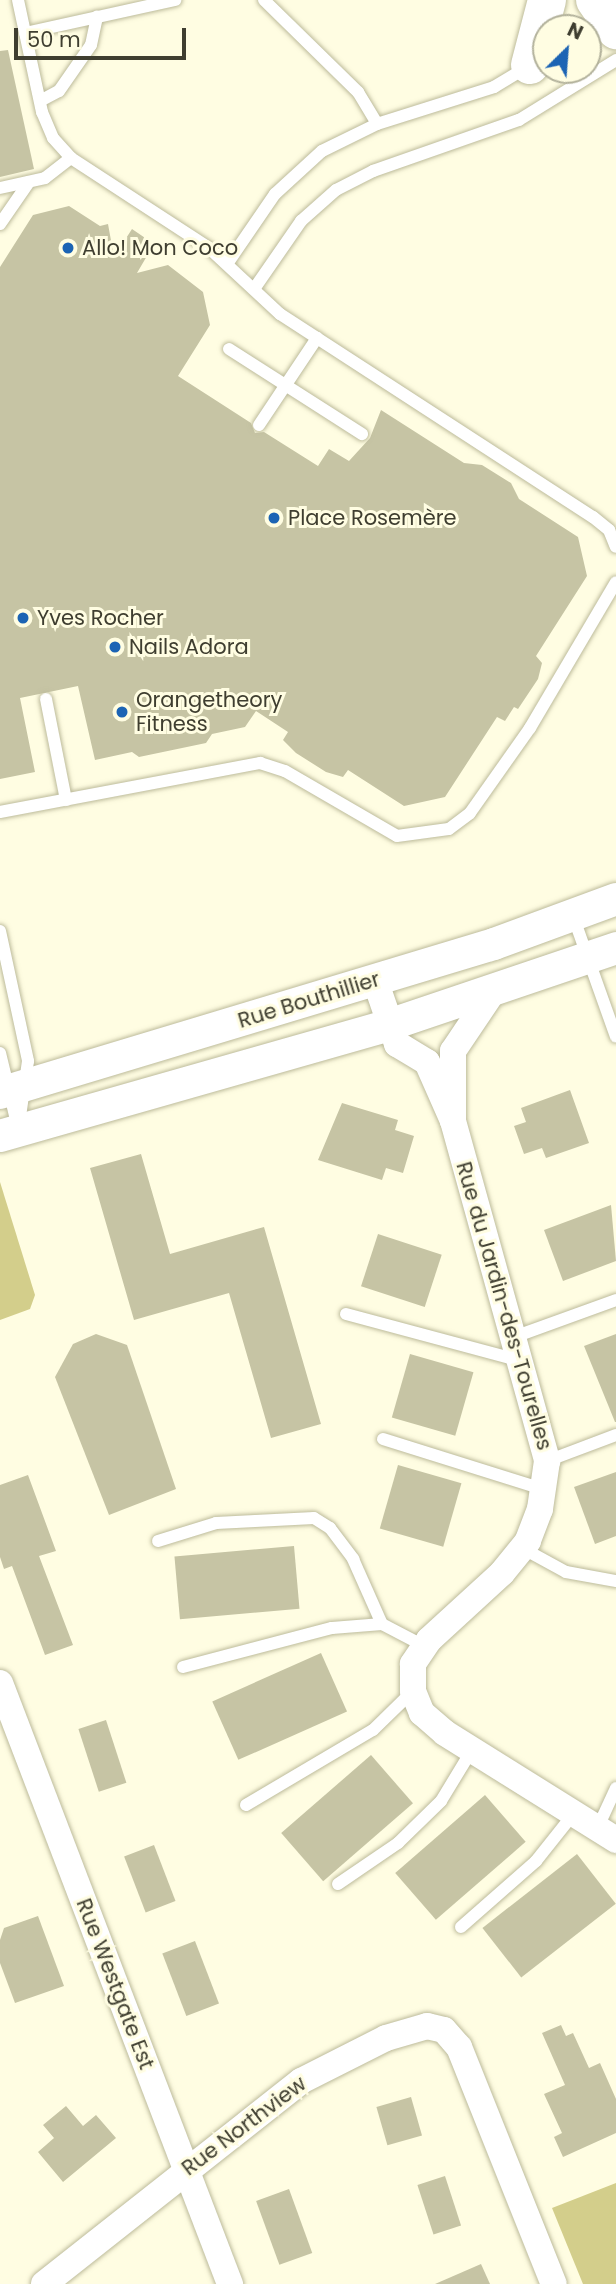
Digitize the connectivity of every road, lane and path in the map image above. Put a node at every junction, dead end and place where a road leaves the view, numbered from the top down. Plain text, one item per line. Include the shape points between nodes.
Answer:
1 (18, 0) edge
2 (175, 0) edge
3 (264, 0) edge
4 (97, 17) junction
5 (607, 30) edge
6 (25, 33) junction
7 (532, 65) edge
8 (40, 101) junction
9 (377, 124) junction
10 (71, 158) junction
11 (29, 182) junction
12 (0, 188) edge
13 (0, 224) edge
14 (227, 264) junction
15 (254, 289) junction
16 (317, 338) junction
17 (229, 349) dead end
18 (285, 384) junction
19 (258, 425) dead end
20 (362, 434) dead end
21 (616, 547) edge
22 (616, 583) edge
23 (46, 699) dead end
24 (66, 800) junction
25 (0, 812) edge
26 (616, 899) edge
27 (573, 916) junction
28 (0, 931) edge
29 (602, 954) edge
30 (375, 980) junction
31 (492, 993) junction
32 (389, 1025) junction
33 (616, 1037) edge
34 (453, 1051) junction
35 (0, 1053) edge
36 (422, 1059) junction
37 (11, 1090) edge
38 (453, 1121) junction
39 (9, 1134) edge
40 (616, 1300) edge
41 (346, 1314) dead end
42 (518, 1349) junction
43 (616, 1435) edge
44 (383, 1439) dead end
45 (547, 1461) junction
46 (543, 1489) junction
47 (158, 1541) dead end
48 (522, 1548) junction
49 (616, 1581) edge
50 (382, 1624) junction
51 (424, 1646) junction
52 (183, 1667) dead end
53 (0, 1683) edge
54 (413, 1691) junction
55 (472, 1749) junction
56 (616, 1788) edge
57 (246, 1805) dead end
58 (575, 1812) junction
59 (607, 1834) edge
60 (338, 1884) dead end
61 (461, 1927) dead end
62 (185, 2169) junction
63 (44, 2284) edge
64 (230, 2284) edge
65 (554, 2284) edge

1 - 6 lane
2 - 4 lane
3 - 9 lane via 358,92
4 - 6 lane
4 - 8 lane via 91,45 59,91
5 - 15 lane via 519,120 373,171 336,190 301,221
6 - 8 lane
7 - 9 lane via 481,92
8 - 10 lane via 53,138
9 - 14 lane via 323,150 291,177
10 - 11 lane via 50,176
10 - 14 lane
11 - 12 lane
11 - 13 lane
14 - 15 lane
15 - 16 lane
16 - 18 lane
16 - 21 lane via 593,517 609,530
17 - 18 lane
18 - 19 lane
18 - 20 lane
22 - 24 lane via 530,728 470,813 449,829 397,836 285,771 260,764
23 - 24 lane
24 - 25 lane
26 - 27 street, Rue Bouthillier
27 - 29 lane
27 - 30 street, Rue Bouthillier
28 - 37 lane via 28,1061
29 - 31 street
29 - 33 lane
30 - 32 street, Rue du Jardin-des-Tourelles
30 - 37 street, Rue Bouthillier
31 - 32 street
31 - 34 street
32 - 36 street, Rue du Jardin-des-Tourelles via 402,1049
32 - 39 street
34 - 36 street via 437,1050
34 - 38 street, Rue du Jardin-des-Tourelles
35 - 37 lane
36 - 38 street, Rue du Jardin-des-Tourelles
37 - 39 lane
38 - 42 street, Rue du Jardin-des-Tourelles
40 - 42 lane
41 - 42 lane
42 - 45 street, Rue du Jardin-des-Tourelles
43 - 45 lane
44 - 46 lane
45 - 46 street, Rue du Jardin-des-Tourelles
46 - 48 street, Rue du Jardin-des-Tourelles
47 - 50 lane via 216,1523 314,1518 330,1528 353,1559 379,1607
48 - 49 lane via 566,1572
48 - 51 street, Rue du Jardin-des-Tourelles
50 - 51 lane
50 - 52 lane via 332,1628
51 - 54 street, Rue du Jardin-des-Tourelles via 413,1664
53 - 62 street, Rue Westgate Est
54 - 55 street via 422,1713
54 - 57 lane via 373,1730
55 - 58 street
55 - 60 lane via 441,1801 398,1843
56 - 59 lane
58 - 59 street
58 - 61 lane via 536,1861
62 - 63 street, Rue Northview
62 - 64 street, Rue Westgate Est
62 - 65 street, Rue Northview via 300,2081 386,2038 419,2026 436,2027 455,2039 466,2060

